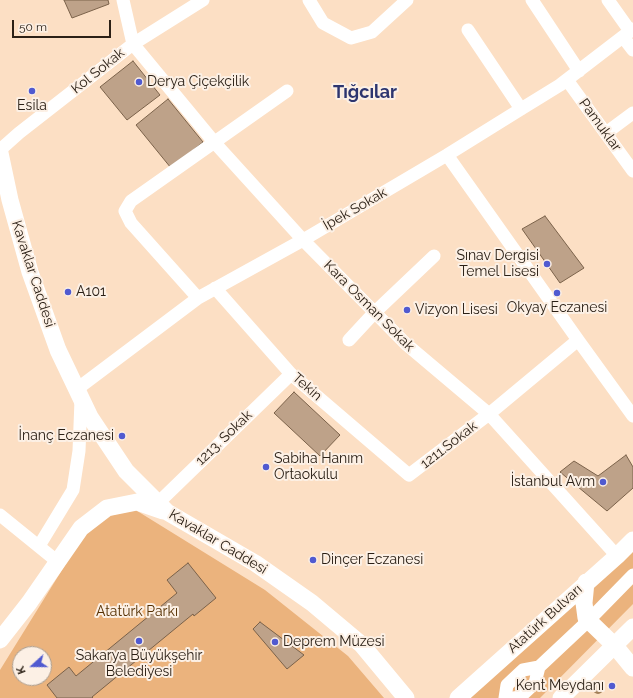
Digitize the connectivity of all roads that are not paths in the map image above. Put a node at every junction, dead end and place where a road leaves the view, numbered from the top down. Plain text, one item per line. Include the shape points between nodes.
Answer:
1 (123, 0) edge
2 (202, 0) edge
3 (309, 0) edge
4 (407, 0) edge
5 (532, 0) edge
6 (608, 0) edge
7 (468, 30) dead end
8 (629, 32) edge
9 (133, 44) junction
10 (633, 50) edge
11 (579, 71) junction
12 (567, 80) junction
13 (287, 91) dead end
14 (521, 109) junction
15 (633, 113) edge
16 (606, 133) junction
17 (214, 142) junction
18 (0, 151) edge
19 (447, 155) junction
20 (633, 171) edge
21 (303, 240) junction
22 (434, 256) dead end
23 (215, 288) junction
24 (198, 298) junction
25 (374, 313) junction
26 (349, 340) dead end
27 (578, 340) junction
28 (291, 374) junction
29 (79, 393) junction
30 (489, 414) junction
31 (633, 416) edge
32 (410, 475) joint
33 (162, 507) junction
34 (0, 515) edge
35 (633, 540) edge
36 (39, 546) junction
37 (617, 556) junction
38 (58, 562) junction
39 (633, 575) edge
40 (586, 582) junction
41 (588, 621) junction
42 (633, 627) edge
43 (0, 640) edge
44 (615, 646) junction
45 (539, 667) junction
46 (633, 668) edge
47 (406, 698) edge
48 (458, 698) edge
49 (506, 698) edge
50 (514, 698) edge
51 (562, 698) edge

1 - 9 street
2 - 9 street, Kol Sokak
3 - 4 street via 323,23 351,38 372,32
5 - 11 street
6 - 8 street
7 - 14 street
8 - 10 street
8 - 11 street, İpek Sokak
9 - 17 street, Kara Osman Sokak
9 - 18 street, Kol Sokak via 19,133
11 - 12 street, İpek Sokak
12 - 14 street, İpek Sokak
12 - 16 street, Pamuklar
13 - 17 street
14 - 19 street, İpek Sokak
15 - 16 street
16 - 20 street, Pamuklar
17 - 21 street, Kara Osman Sokak
17 - 24 street via 131,201 125,212 131,223
18 - 29 main road, Kavaklar Caddesi via 10,200 30,272 58,350
19 - 21 street, İpek Sokak
19 - 27 street
21 - 23 street, İpek Sokak
21 - 25 street, Kara Osman Sokak
22 - 25 street
23 - 24 street, İpek Sokak
23 - 28 street, Tekin
24 - 29 street, İpek Sokak
25 - 26 street
25 - 30 street, Kara Osman Sokak via 406,344
27 - 30 street, 1211.Sokak
27 - 31 street
28 - 32 street, Tekin
28 - 33 street, 1213. Sokak
29 - 33 main road, Kavaklar Caddesi via 90,417 126,471
29 - 36 street via 82,407 79,451 72,490
30 - 32 street, 1211.Sokak
30 - 37 street, Kara Osman Sokak
33 - 38 main road via 137,502 107,508 82,528
33 - 47 main road, Kavaklar Caddesi via 255,563 312,603 362,645
34 - 36 street
35 - 37 main road, Atatürk Bulvarı
36 - 38 street
37 - 40 main road, Atatürk Bulvarı
38 - 43 main road
39 - 41 street
40 - 41 main road via 584,603
40 - 48 main road, Atatürk Bulvarı
41 - 44 main road
41 - 45 street
42 - 44 main road
44 - 46 main road
44 - 51 main road
45 - 49 street via 523,670 507,685
45 - 50 street via 535,683 520,697

